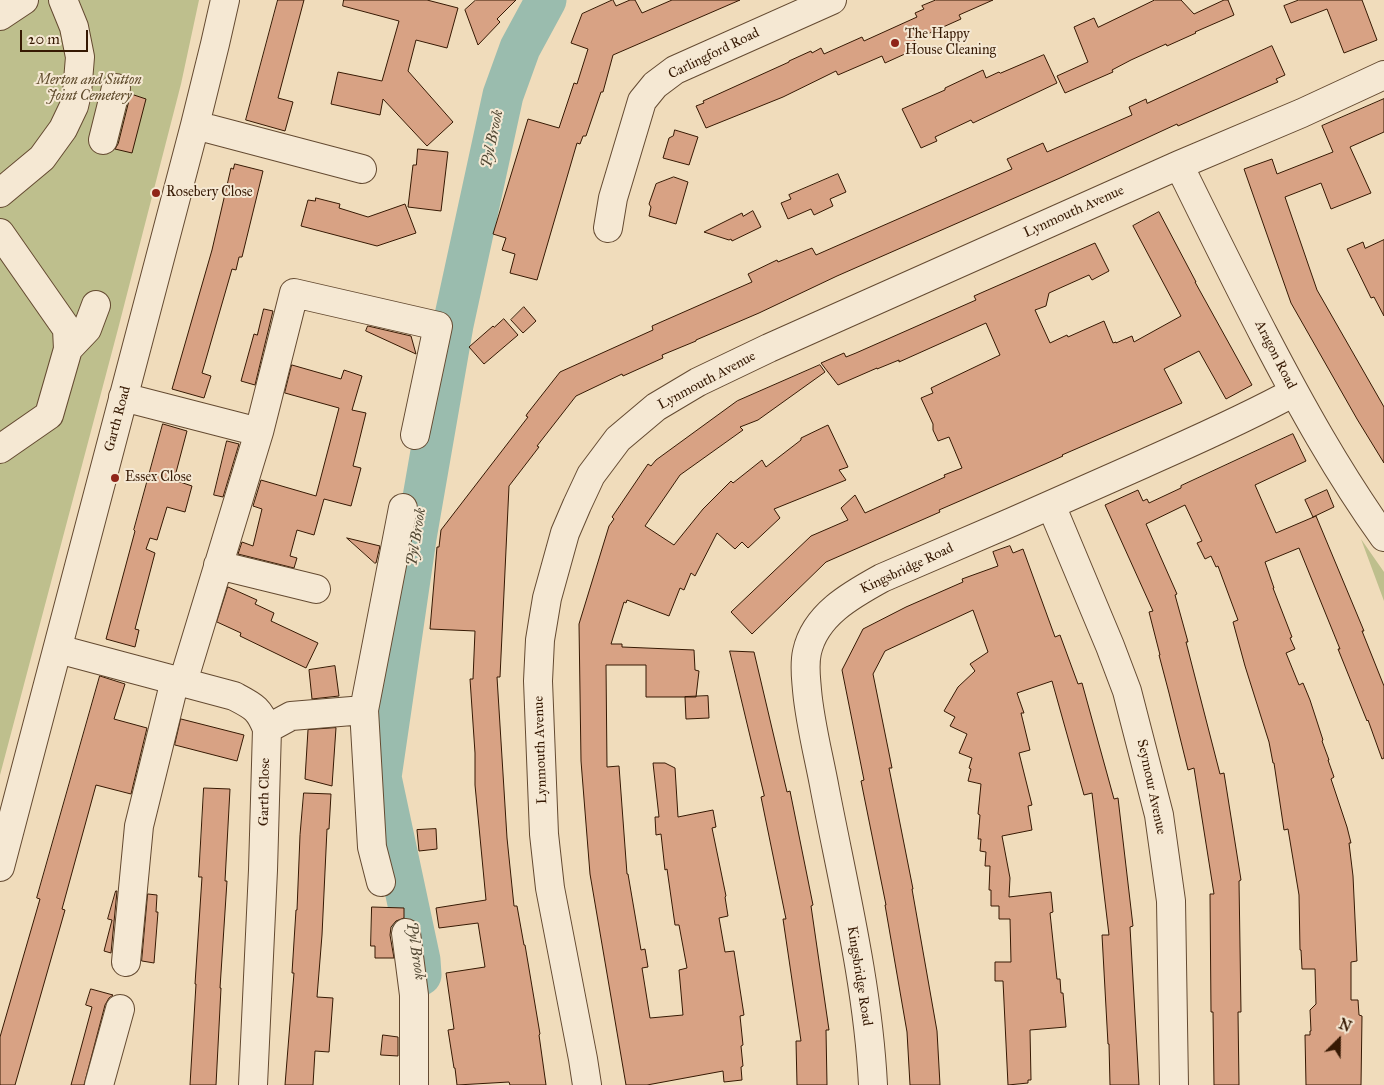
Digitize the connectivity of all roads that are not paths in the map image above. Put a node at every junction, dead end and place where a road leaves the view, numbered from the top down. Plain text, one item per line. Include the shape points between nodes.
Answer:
1 (24, 0) edge
2 (63, 0) edge
3 (225, 0) edge
4 (832, 0) edge
5 (0, 16) edge
6 (80, 57) junction
7 (1384, 75) edge
8 (74, 106) junction
9 (194, 125) junction
10 (1179, 165) junction
11 (362, 169) dead end
12 (0, 193) edge
13 (608, 228) dead end
14 (0, 233) edge
15 (96, 305) dead end
16 (68, 349) junction
17 (1294, 392) junction
18 (123, 397) junction
19 (259, 432) junction
20 (414, 434) dead end
21 (0, 449) edge
22 (1050, 506) junction
23 (403, 508) dead end
24 (1384, 537) edge
25 (218, 565) junction
26 (316, 589) dead end
27 (58, 649) junction
28 (179, 681) junction
29 (364, 710) junction
30 (267, 729) junction
31 (0, 867) edge
32 (381, 882) dead end
33 (406, 933) dead end
34 (126, 962) dead end
35 (120, 1009) dead end
36 (99, 1085) edge
37 (253, 1085) edge
38 (414, 1085) edge
39 (587, 1085) edge
40 (873, 1085) edge
41 (1174, 1085) edge

1 - 5 street
2 - 6 street via 74,27
3 - 9 street, Garth Road
4 - 13 street, Carlingford Road via 675,70 655,85 642,101 613,198
6 - 8 street
6 - 8 street via 96,72 114,82 106,128
7 - 10 street, Lynmouth Avenue
8 - 12 street via 63,129 42,158
9 - 11 street
9 - 18 street, Garth Road
10 - 17 street, Aragon Road
10 - 39 street, Lynmouth Avenue via 698,382 656,407 618,439 591,475 565,533 547,598 538,681 549,879
14 - 16 street via 67,329
15 - 16 street via 87,330
16 - 21 street via 49,415
17 - 22 street, Kingsbridge Road
17 - 24 street, Aragon Road via 1356,497
18 - 19 street
18 - 27 street, Garth Road
19 - 20 street via 294,293 438,326
19 - 25 street
22 - 40 street, Kingsbridge Road via 882,578 857,592 825,617 807,652 805,668 810,717 862,987
22 - 41 street, Seymour Avenue via 1127,691 1159,815 1170,901
23 - 29 street
25 - 26 street
25 - 28 street
27 - 28 street
27 - 31 street, Garth Road
28 - 30 street via 234,696 253,706
28 - 34 street via 139,826
29 - 30 street via 291,716
29 - 32 street via 372,847
30 - 37 street, Garth Close
33 - 38 street via 414,996
35 - 36 street

